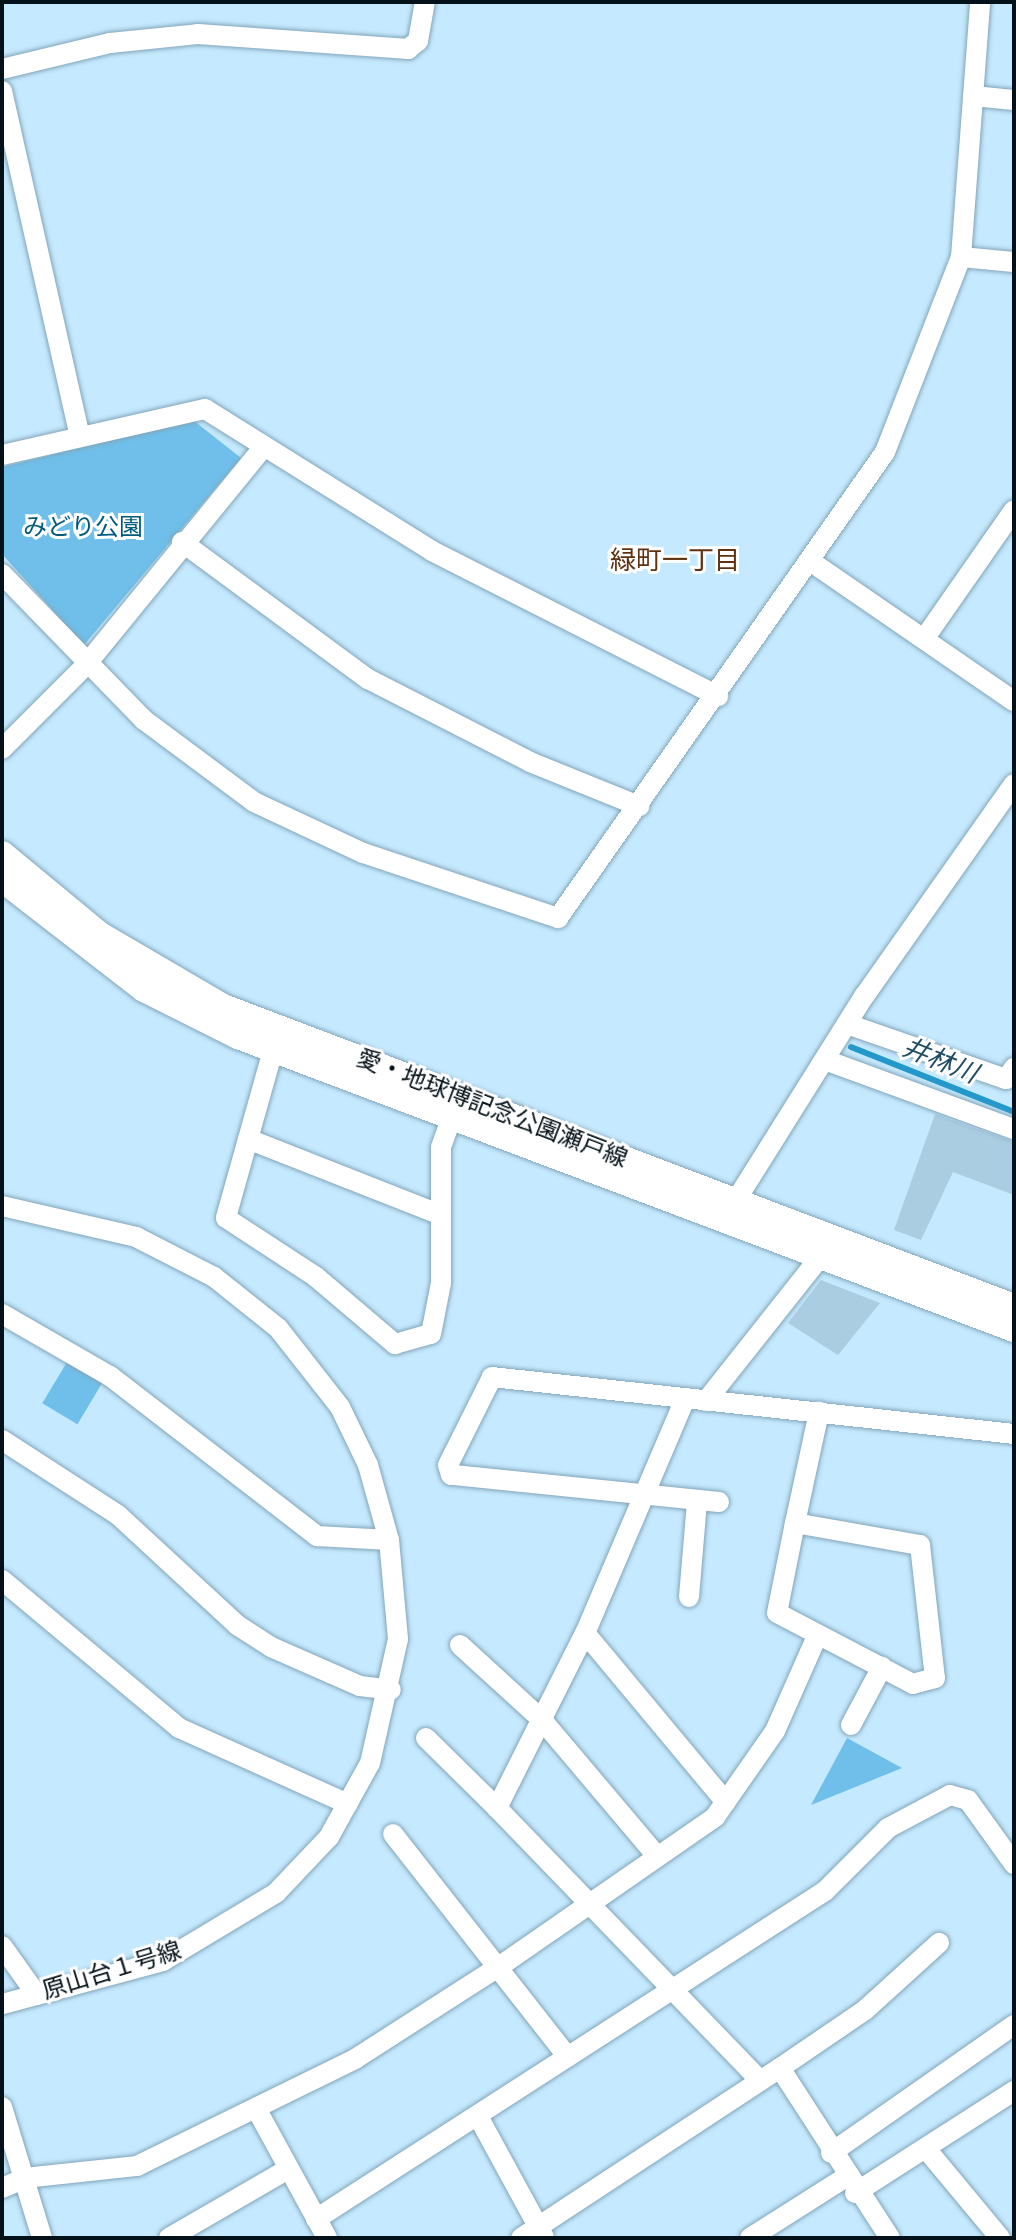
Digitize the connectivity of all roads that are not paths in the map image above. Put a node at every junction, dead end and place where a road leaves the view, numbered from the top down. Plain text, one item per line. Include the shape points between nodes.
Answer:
1 (425, 2) edge
2 (980, 2) edge
3 (2, 69) edge
4 (2, 91) edge
5 (973, 96) junction
6 (1014, 100) edge
7 (961, 257) junction
8 (1014, 262) edge
9 (80, 436) junction
10 (263, 448) junction
11 (2, 455) edge
12 (1014, 510) edge
13 (182, 542) junction
14 (810, 561) junction
15 (2, 574) edge
16 (924, 639) junction
17 (85, 666) junction
18 (718, 696) junction
19 (1014, 701) edge
20 (2, 749) edge
21 (1014, 784) edge
22 (639, 806) junction
23 (2, 854) edge
24 (2, 879) edge
25 (847, 1024) junction
26 (276, 1039) junction
27 (825, 1060) junction
28 (1011, 1076) edge
29 (452, 1117) junction
30 (1014, 1129) edge
31 (248, 1139) junction
32 (2, 1206) edge
33 (729, 1210) junction
34 (441, 1215) junction
35 (828, 1248) junction
36 (1014, 1307) edge
37 (2, 1314) edge
38 (1014, 1329) edge
39 (696, 1400) junction
40 (819, 1412) junction
41 (1014, 1434) edge
42 (2, 1440) edge
43 (647, 1496) junction
44 (697, 1501) junction
45 (719, 1502) dead end
46 (795, 1523) junction
47 (389, 1540) junction
48 (2, 1580) edge
49 (689, 1597) dead end
50 (585, 1633) junction
51 (817, 1636) junction
52 (460, 1645) dead end
53 (882, 1667) junction
54 (391, 1690) junction
55 (542, 1720) junction
56 (851, 1725) dead end
57 (426, 1738) dead end
58 (726, 1802) junction
59 (348, 1804) junction
60 (497, 1808) junction
61 (393, 1834) dead end
62 (657, 1856) junction
63 (1014, 1864) edge
64 (585, 1903) junction
65 (939, 1943) dead end
66 (2, 1946) edge
67 (500, 1966) junction
68 (672, 1990) junction
69 (37, 1995) junction
70 (2, 2004) edge
71 (1014, 2025) edge
72 (568, 2057) junction
73 (780, 2068) junction
74 (760, 2080) junction
75 (1014, 2091) edge
76 (2, 2107) edge
77 (257, 2110) junction
78 (479, 2118) junction
79 (927, 2150) junction
80 (831, 2153) junction
81 (288, 2169) junction
82 (25, 2178) junction
83 (850, 2185) junction
84 (2, 2188) edge
85 (316, 2219) junction
86 (542, 2232) edge
87 (42, 2238) edge
88 (169, 2238) edge
89 (327, 2238) edge
90 (521, 2238) edge
91 (750, 2238) edge
92 (890, 2238) edge
93 (1000, 2238) edge

1 - 3 street via 418,41 408,49 198,34 110,43
2 - 5 street
4 - 9 street
5 - 6 street
5 - 7 street
7 - 8 street
7 - 14 street via 885,452
9 - 10 street via 197,408
9 - 11 street
10 - 13 street
10 - 18 street via 432,551
12 - 16 street
13 - 17 street
13 - 22 street via 368,679 530,762
14 - 16 street
14 - 18 street
15 - 17 street
16 - 19 street
17 - 20 street
17 - 22 street via 144,720 254,802 363,853 551,920
18 - 22 street
21 - 25 street
23 - 26 main road, 愛・地球博記念公園瀬戸線 via 100,935
24 - 26 main road, 愛・地球博記念公園瀬戸線 via 144,989
25 - 27 street
25 - 28 street
26 - 29 main road, 愛・地球博記念公園瀬戸線
26 - 31 street
26 - 33 main road, 愛・地球博記念公園瀬戸線
27 - 30 street
27 - 33 street
29 - 33 main road, 愛・地球博記念公園瀬戸線
29 - 34 street via 441,1147
31 - 34 street
31 - 34 street via 226,1218 316,1277 388,1341 431,1334
32 - 47 street, 原山台１号線 via 136,1237 214,1277 278,1328 340,1407 368,1465
33 - 35 main road, 愛・地球博記念公園瀬戸線
35 - 36 main road, 愛・地球博記念公園瀬戸線
35 - 38 main road, 愛・地球博記念公園瀬戸線
35 - 39 street
37 - 47 street via 110,1376 317,1536
39 - 40 street
39 - 43 street
39 - 43 street via 492,1377 448,1465 451,1475
40 - 41 street
40 - 46 street
42 - 54 street via 118,1515 260,1639 360,1686
43 - 44 street
43 - 50 street
44 - 45 street
44 - 49 street
46 - 51 street via 777,1613
46 - 53 street via 920,1545 939,1668 935,1678 913,1684
47 - 54 street, 原山台１号線 via 398,1612
48 - 59 street via 179,1728
50 - 55 street
50 - 58 street
51 - 53 street
51 - 58 street via 775,1731
52 - 55 street
53 - 56 street
54 - 59 street, 原山台１号線
55 - 60 street
55 - 62 street
57 - 60 street
58 - 62 street
59 - 69 street, 原山台１号線 via 310,1861 207,1938 163,1961
60 - 64 street
61 - 67 street
62 - 64 street
63 - 68 street via 968,1800 950,1795 897,1822 825,1891
64 - 67 street
64 - 68 street
65 - 73 street via 865,2010
66 - 69 street
67 - 72 street
67 - 77 street via 355,2059
68 - 72 street
68 - 74 street
69 - 70 street, 原山台１号線
71 - 80 street
72 - 78 street
73 - 74 street
73 - 80 street
74 - 86 street
75 - 79 street
76 - 82 street
77 - 81 street
77 - 82 street via 137,2166
78 - 85 street
78 - 86 street
79 - 83 street
79 - 93 street
80 - 83 street
81 - 85 street
81 - 88 street
82 - 84 street
82 - 87 street
83 - 91 street
83 - 92 street
85 - 89 street
86 - 90 street

